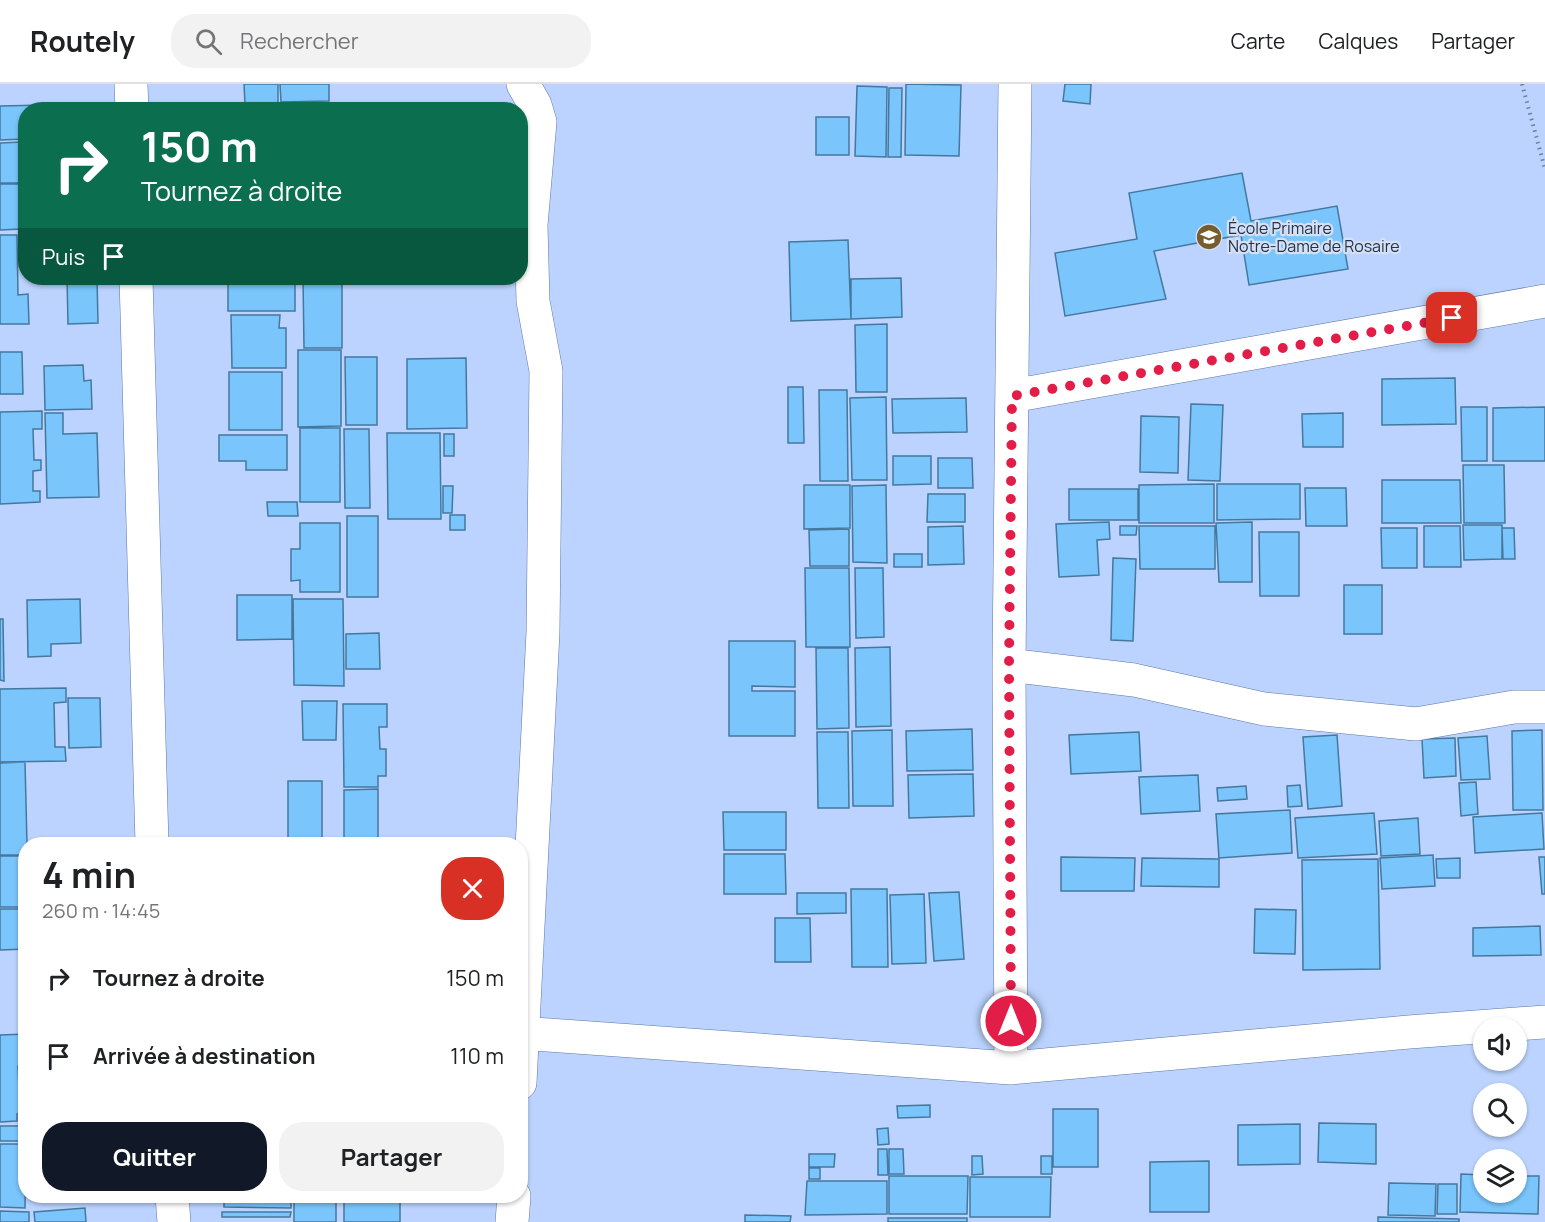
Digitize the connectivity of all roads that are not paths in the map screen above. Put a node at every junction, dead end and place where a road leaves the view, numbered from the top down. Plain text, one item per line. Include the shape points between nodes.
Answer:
1 (131, 84) edge
2 (523, 84) edge
3 (1015, 84) edge
4 (132, 102) edge
5 (136, 285) edge
6 (1545, 301) edge
7 (1012, 396) junction
8 (1009, 665) junction
9 (1545, 707) edge
10 (152, 837) edge
11 (528, 915) edge
12 (1545, 1022) edge
13 (528, 1033) edge
14 (1011, 1068) junction
15 (173, 1203) edge
16 (513, 1203) edge
17 (174, 1222) edge
18 (512, 1222) edge

1 - 4 street
2 - 11 street via 540,122 531,225 533,301 546,371 543,632
3 - 7 street
5 - 10 street
6 - 7 street
7 - 8 street
8 - 9 street via 1134,680 1264,709 1416,724 1514,707
8 - 14 street
12 - 14 street
13 - 14 street
15 - 17 street
16 - 18 street

